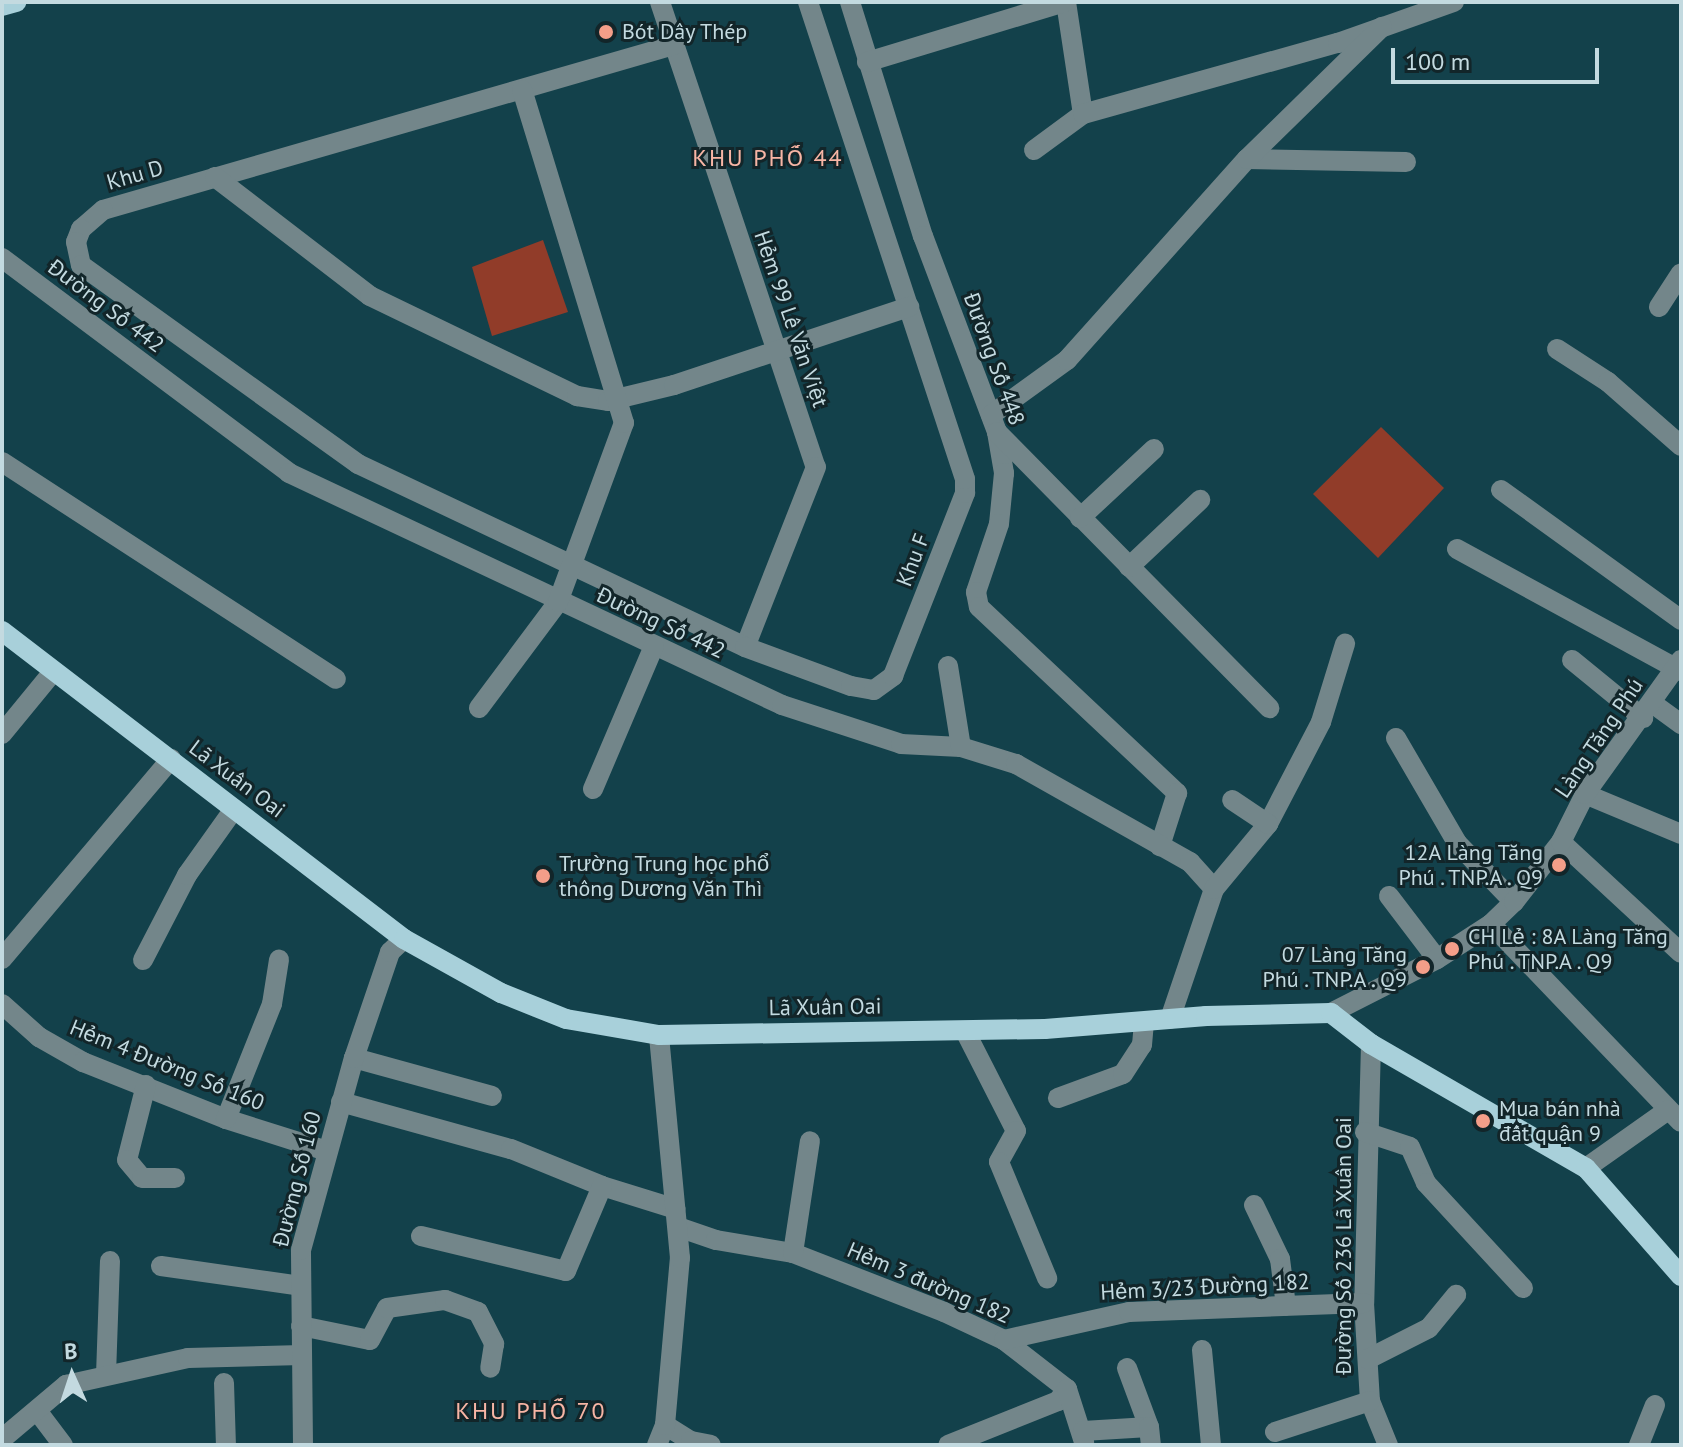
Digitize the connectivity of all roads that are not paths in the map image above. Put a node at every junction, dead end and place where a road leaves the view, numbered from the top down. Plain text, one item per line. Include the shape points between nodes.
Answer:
1 (16, 2) edge
2 (660, 2) edge
3 (808, 2) edge
4 (850, 2) edge
5 (1065, 2) edge
6 (1454, 2) edge
7 (2, 6) edge
8 (1382, 27) junction
9 (674, 45) junction
10 (867, 62) junction
11 (522, 90) junction
12 (1083, 114) junction
13 (1034, 150) dead end
14 (1247, 159) junction
15 (1406, 162) dead end
16 (215, 177) junction
17 (2, 258) edge
18 (1681, 273) edge
19 (909, 307) junction
20 (1659, 307) dead end
21 (1557, 349) dead end
22 (775, 352) junction
23 (615, 399) junction
24 (994, 424) junction
25 (1681, 446) edge
26 (1154, 449) dead end
27 (2, 462) edge
28 (1501, 490) dead end
29 (1200, 500) dead end
30 (1080, 518) junction
31 (1457, 549) dead end
32 (574, 563) junction
33 (1129, 567) junction
34 (558, 602) junction
35 (1681, 620) edge
36 (2, 631) edge
37 (1345, 644) dead end
38 (654, 646) junction
39 (745, 647) junction
40 (1572, 660) dead end
41 (948, 666) dead end
42 (1679, 667) edge
43 (53, 672) junction
44 (336, 679) dead end
45 (479, 708) dead end
46 (1269, 708) dead end
47 (1647, 710) junction
48 (1681, 724) edge
49 (2, 734) edge
50 (1396, 738) dead end
51 (961, 747) junction
52 (171, 759) junction
53 (593, 789) dead end
54 (1585, 794) junction
55 (1232, 800) dead end
56 (234, 809) junction
57 (1268, 824) junction
58 (1681, 834) edge
59 (1561, 842) junction
60 (1160, 846) junction
61 (1214, 889) junction
62 (1389, 896) dead end
63 (1514, 902) junction
64 (1491, 924) junction
65 (404, 939) junction
66 (5, 948) edge
67 (1681, 953) edge
68 (1437, 959) junction
69 (143, 960) dead end
70 (279, 960) dead end
71 (2, 1004) edge
72 (1331, 1013) junction
73 (1170, 1019) junction
74 (1144, 1023) junction
75 (965, 1031) junction
76 (659, 1035) junction
77 (1371, 1044) junction
78 (354, 1058) junction
79 (146, 1085) junction
80 (492, 1096) dead end
81 (1058, 1098) dead end
82 (341, 1102) junction
83 (1676, 1113) edge
84 (226, 1119) junction
85 (1365, 1132) junction
86 (810, 1141) dead end
87 (324, 1150) junction
88 (1586, 1168) junction
89 (175, 1178) dead end
90 (602, 1186) junction
91 (1254, 1205) dead end
92 (677, 1218) junction
93 (421, 1236) dead end
94 (793, 1253) junction
95 (110, 1261) dead end
96 (161, 1266) dead end
97 (1681, 1276) edge
98 (1047, 1278) dead end
99 (301, 1286) junction
100 (1523, 1288) dead end
101 (1456, 1295) dead end
102 (1364, 1303) junction
103 (1286, 1306) junction
104 (301, 1326) junction
105 (1004, 1340) junction
106 (1202, 1350) dead end
107 (302, 1355) junction
108 (1368, 1359) junction
109 (490, 1368) dead end
110 (1127, 1368) dead end
111 (106, 1375) junction
112 (224, 1383) dead end
113 (1067, 1389) junction
114 (1370, 1401) junction
115 (1655, 1405) dead end
116 (38, 1412) junction
117 (665, 1425) junction
118 (1275, 1432) dead end
119 (1150, 1436) edge
120 (1083, 1438) edge
121 (2, 1439) edge
122 (63, 1445) edge
123 (226, 1445) edge
124 (303, 1445) edge
125 (657, 1445) edge
126 (711, 1445) edge
127 (948, 1445) edge
128 (1211, 1445) edge
129 (1388, 1445) edge
130 (1639, 1445) edge

1 - 7 main road
2 - 9 street, Hẻm 99 Lê Văn Việt
3 - 19 street, Khu F
4 - 10 street, Đường Số 448
5 - 10 street
5 - 12 street
6 - 8 street
8 - 12 street
8 - 14 street
9 - 11 street
9 - 22 street, Hẻm 99 Lê Văn Việt
10 - 24 street, Đường Số 448 via 923,236
11 - 16 street
11 - 23 street
12 - 13 street
14 - 15 street
14 - 24 street via 1067,360
16 - 23 street via 276,229 396,311 577,396
16 - 32 street, Khu D via 103,210 81,229 76,242 81,265 345,457
17 - 34 street, Đường Số 442 via 289,473
18 - 20 street
19 - 22 street
19 - 39 street, Khu F via 958,454 965,493 893,676 874,690 863,690
21 - 25 street via 1608,382
22 - 23 street
22 - 39 street, Hẻm 99 Lê Văn Việt via 816,467
23 - 32 street via 624,423 622,440
24 - 30 street
24 - 60 street, Đường Số 448 via 1004,473 999,524 976,592 979,607 1177,793
26 - 30 street
27 - 44 street
28 - 35 street
29 - 33 street
30 - 33 street
31 - 42 street
32 - 34 street
32 - 39 street, Khu F
33 - 46 street
34 - 38 street, Đường Số 442
34 - 45 street
36 - 43 main road, Lã Xuân Oai
37 - 57 street via 1321,722
38 - 51 street, Đường Số 442 via 782,705 886,740
38 - 53 street
40 - 47 street
41 - 51 street
42 - 47 street, Làng Tăng Phú
43 - 49 street
43 - 52 main road, Lã Xuân Oai
47 - 48 street
47 - 54 street, Làng Tăng Phú
50 - 63 street via 1457,843
51 - 60 street, Đường Số 442 via 1016,764
52 - 56 main road, Lã Xuân Oai
52 - 66 street
54 - 58 street
54 - 59 street, Làng Tăng Phú
55 - 57 street
56 - 65 main road, Lã Xuân Oai
56 - 69 street via 187,875
57 - 61 street
59 - 63 street, Làng Tăng Phú
59 - 67 street
60 - 61 street, Đường Số 442 via 1190,862
61 - 73 street
62 - 68 street
63 - 64 street, Làng Tăng Phú
64 - 68 street, Làng Tăng Phú
64 - 83 street
65 - 76 main road, Lã Xuân Oai via 501,993 566,1019
65 - 78 street, Đường Số 160 via 390,952
68 - 72 street, Làng Tăng Phú
70 - 84 street via 272,1004
71 - 79 street, Hẻm 4 Đường Số 160 via 39,1037 83,1062
72 - 73 main road, Lã Xuân Oai
72 - 77 main road
73 - 74 main road, Lã Xuân Oai
74 - 75 main road, Lã Xuân Oai
74 - 81 street via 1142,1045 1123,1074
75 - 76 main road, Lã Xuân Oai
75 - 98 street via 1016,1131 999,1162
76 - 92 street
77 - 85 street, Đường Số 236 Lã Xuân Oai
77 - 88 main road
78 - 80 street
78 - 82 street, Đường Số 160
79 - 84 street, Hẻm 4 Đường Số 160
79 - 89 street via 127,1160 142,1178
82 - 87 street, Đường Số 160
82 - 90 street, Hẻm 3 đường 182 via 511,1149
83 - 88 street
84 - 87 street, Hẻm 4 Đường Số 160
85 - 100 street via 1410,1147 1426,1183
85 - 102 street, Đường Số 236 Lã Xuân Oai
86 - 94 street
87 - 99 street, Đường Số 160 via 301,1250
88 - 97 main road
90 - 92 street, Hẻm 3 đường 182
90 - 93 street via 566,1271
91 - 103 street via 1280,1259
92 - 94 street, Hẻm 3 đường 182 via 716,1240
92 - 117 street via 680,1258
94 - 105 street, Hẻm 3 đường 182
95 - 111 street
96 - 99 street
99 - 104 street, Đường Số 160
101 - 108 street via 1429,1328
102 - 103 street, Hẻm 3/23 Đường 182
102 - 108 street, Đường Số 236 Lã Xuân Oai
103 - 105 street, Hẻm 3/23 Đường 182 via 1129,1312
104 - 107 street, Đường Số 160
104 - 109 street via 370,1340 387,1308 445,1300 478,1312 494,1344
105 - 113 street, Hẻm 3 đường 182
106 - 128 street
107 - 111 street via 188,1358
107 - 124 street, Đường Số 160
108 - 114 street, Đường Số 236 Lã Xuân Oai
110 - 119 street
111 - 116 street via 66,1385
112 - 123 street
113 - 120 street
113 - 127 street via 1058,1401
114 - 118 street
114 - 129 street, Đường Số 236 Lã Xuân Oai
115 - 130 street
116 - 121 street
116 - 122 street
117 - 125 street
117 - 126 street via 691,1441
119 - 120 street

